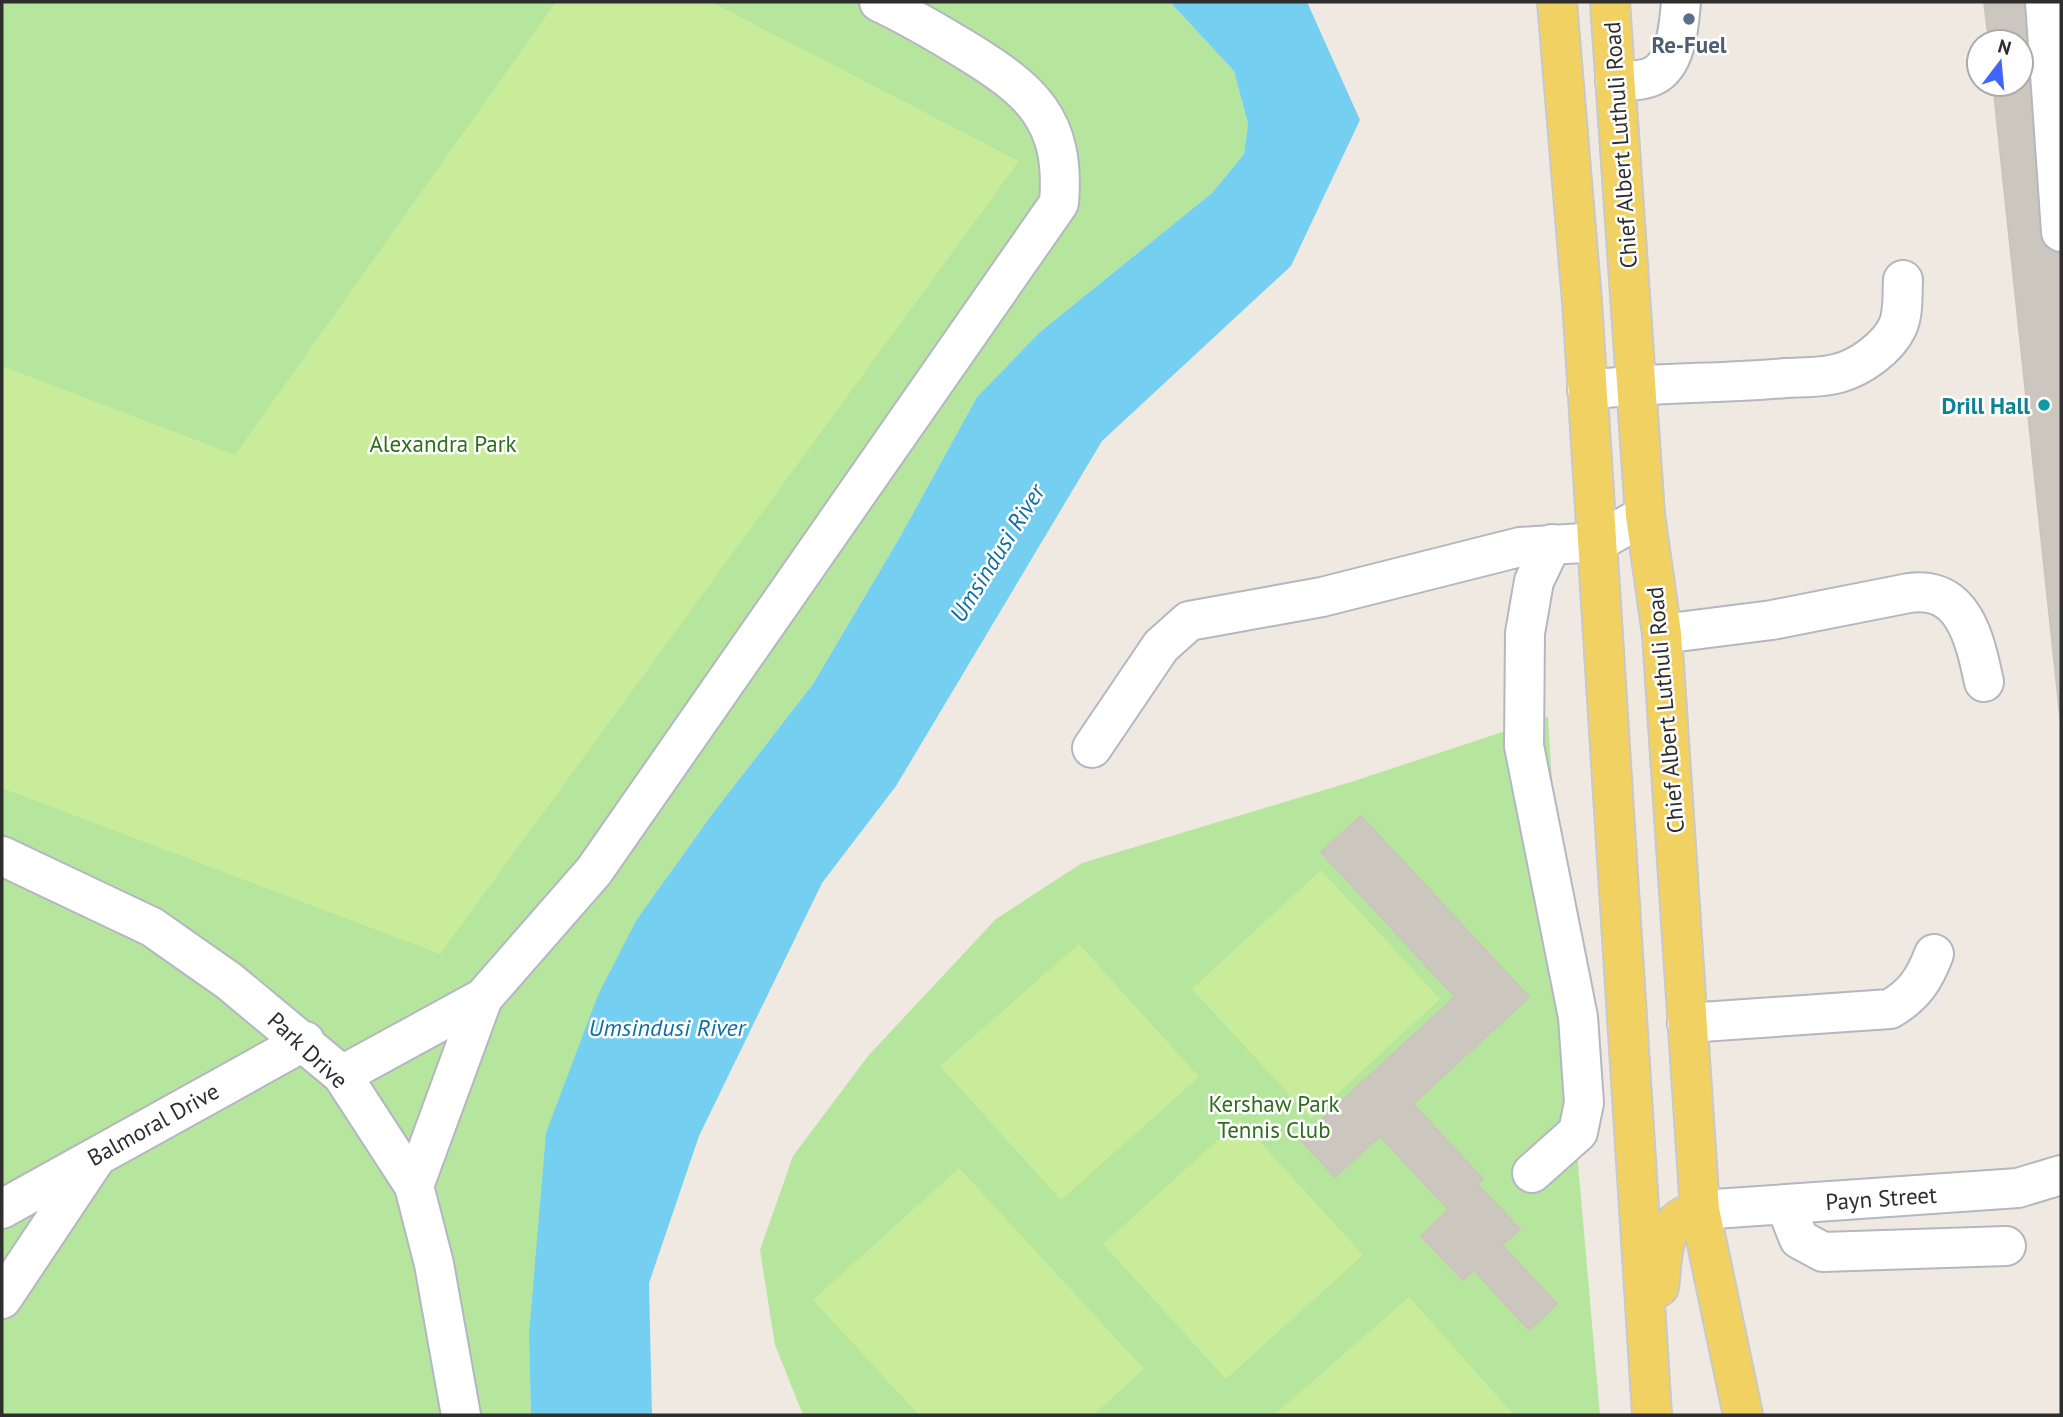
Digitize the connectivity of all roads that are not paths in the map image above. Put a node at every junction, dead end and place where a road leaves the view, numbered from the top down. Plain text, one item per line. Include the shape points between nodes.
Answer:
1 (879, 2) edge
2 (1557, 2) edge
3 (1610, 2) edge
4 (1681, 2) edge
5 (2045, 2) edge
6 (1615, 81) junction
7 (2061, 232) edge
8 (1903, 280) dead end
9 (1639, 384) junction
10 (1587, 390) junction
11 (1645, 515) junction
12 (1598, 542) junction
13 (1552, 544) junction
14 (1662, 634) junction
15 (1984, 682) dead end
16 (1092, 748) dead end
17 (2, 856) edge
18 (1934, 954) dead end
19 (483, 998) junction
20 (1688, 1023) junction
21 (305, 1041) junction
22 (342, 1075) junction
23 (97, 1155) junction
24 (1532, 1173) dead end
25 (2061, 1175) edge
26 (414, 1186) junction
27 (1785, 1204) junction
28 (2, 1209) edge
29 (1700, 1210) junction
30 (2006, 1246) dead end
31 (2, 1299) edge
32 (1650, 1399) edge
33 (461, 1415) edge
34 (1743, 1415) edge

1 - 19 street via 1012,78 1038,105 1056,145 1059,203 594,871
2 - 10 main road
3 - 6 main road, Chief Albert Luthuli Road
4 - 6 street via 1676,40 1662,69 1654,76
5 - 7 street
6 - 9 main road, Chief Albert Luthuli Road
8 - 9 street via 1897,328 1883,346 1838,373
9 - 10 street
9 - 11 main road, Chief Albert Luthuli Road
10 - 12 main road
11 - 12 street
11 - 14 main road, Chief Albert Luthuli Road
12 - 13 street
12 - 32 main road
13 - 16 street via 1520,547 1322,597 1189,621 1161,646
13 - 24 street via 1534,581 1525,633 1524,747 1577,1017 1584,1103 1578,1132
14 - 15 street via 1929,592 1959,610 1973,637
14 - 20 main road, Chief Albert Luthuli Road
17 - 21 street, Park Drive via 152,927
18 - 20 street via 1924,979 1909,998 1891,1009
19 - 22 street
19 - 26 street
20 - 29 main road, Chief Albert Luthuli Road
21 - 22 street, Park Drive
21 - 23 street, Balmoral Drive
22 - 26 street, Park Drive
23 - 28 street, Balmoral Drive
23 - 31 street
25 - 27 street, Payn Street via 2018,1188
26 - 33 street, Park Drive via 434,1264
27 - 29 street, Payn Street
27 - 30 street via 1799,1239 1823,1252
29 - 32 main road via 1679,1217 1666,1237
29 - 34 main road, Chief Albert Luthuli Road

